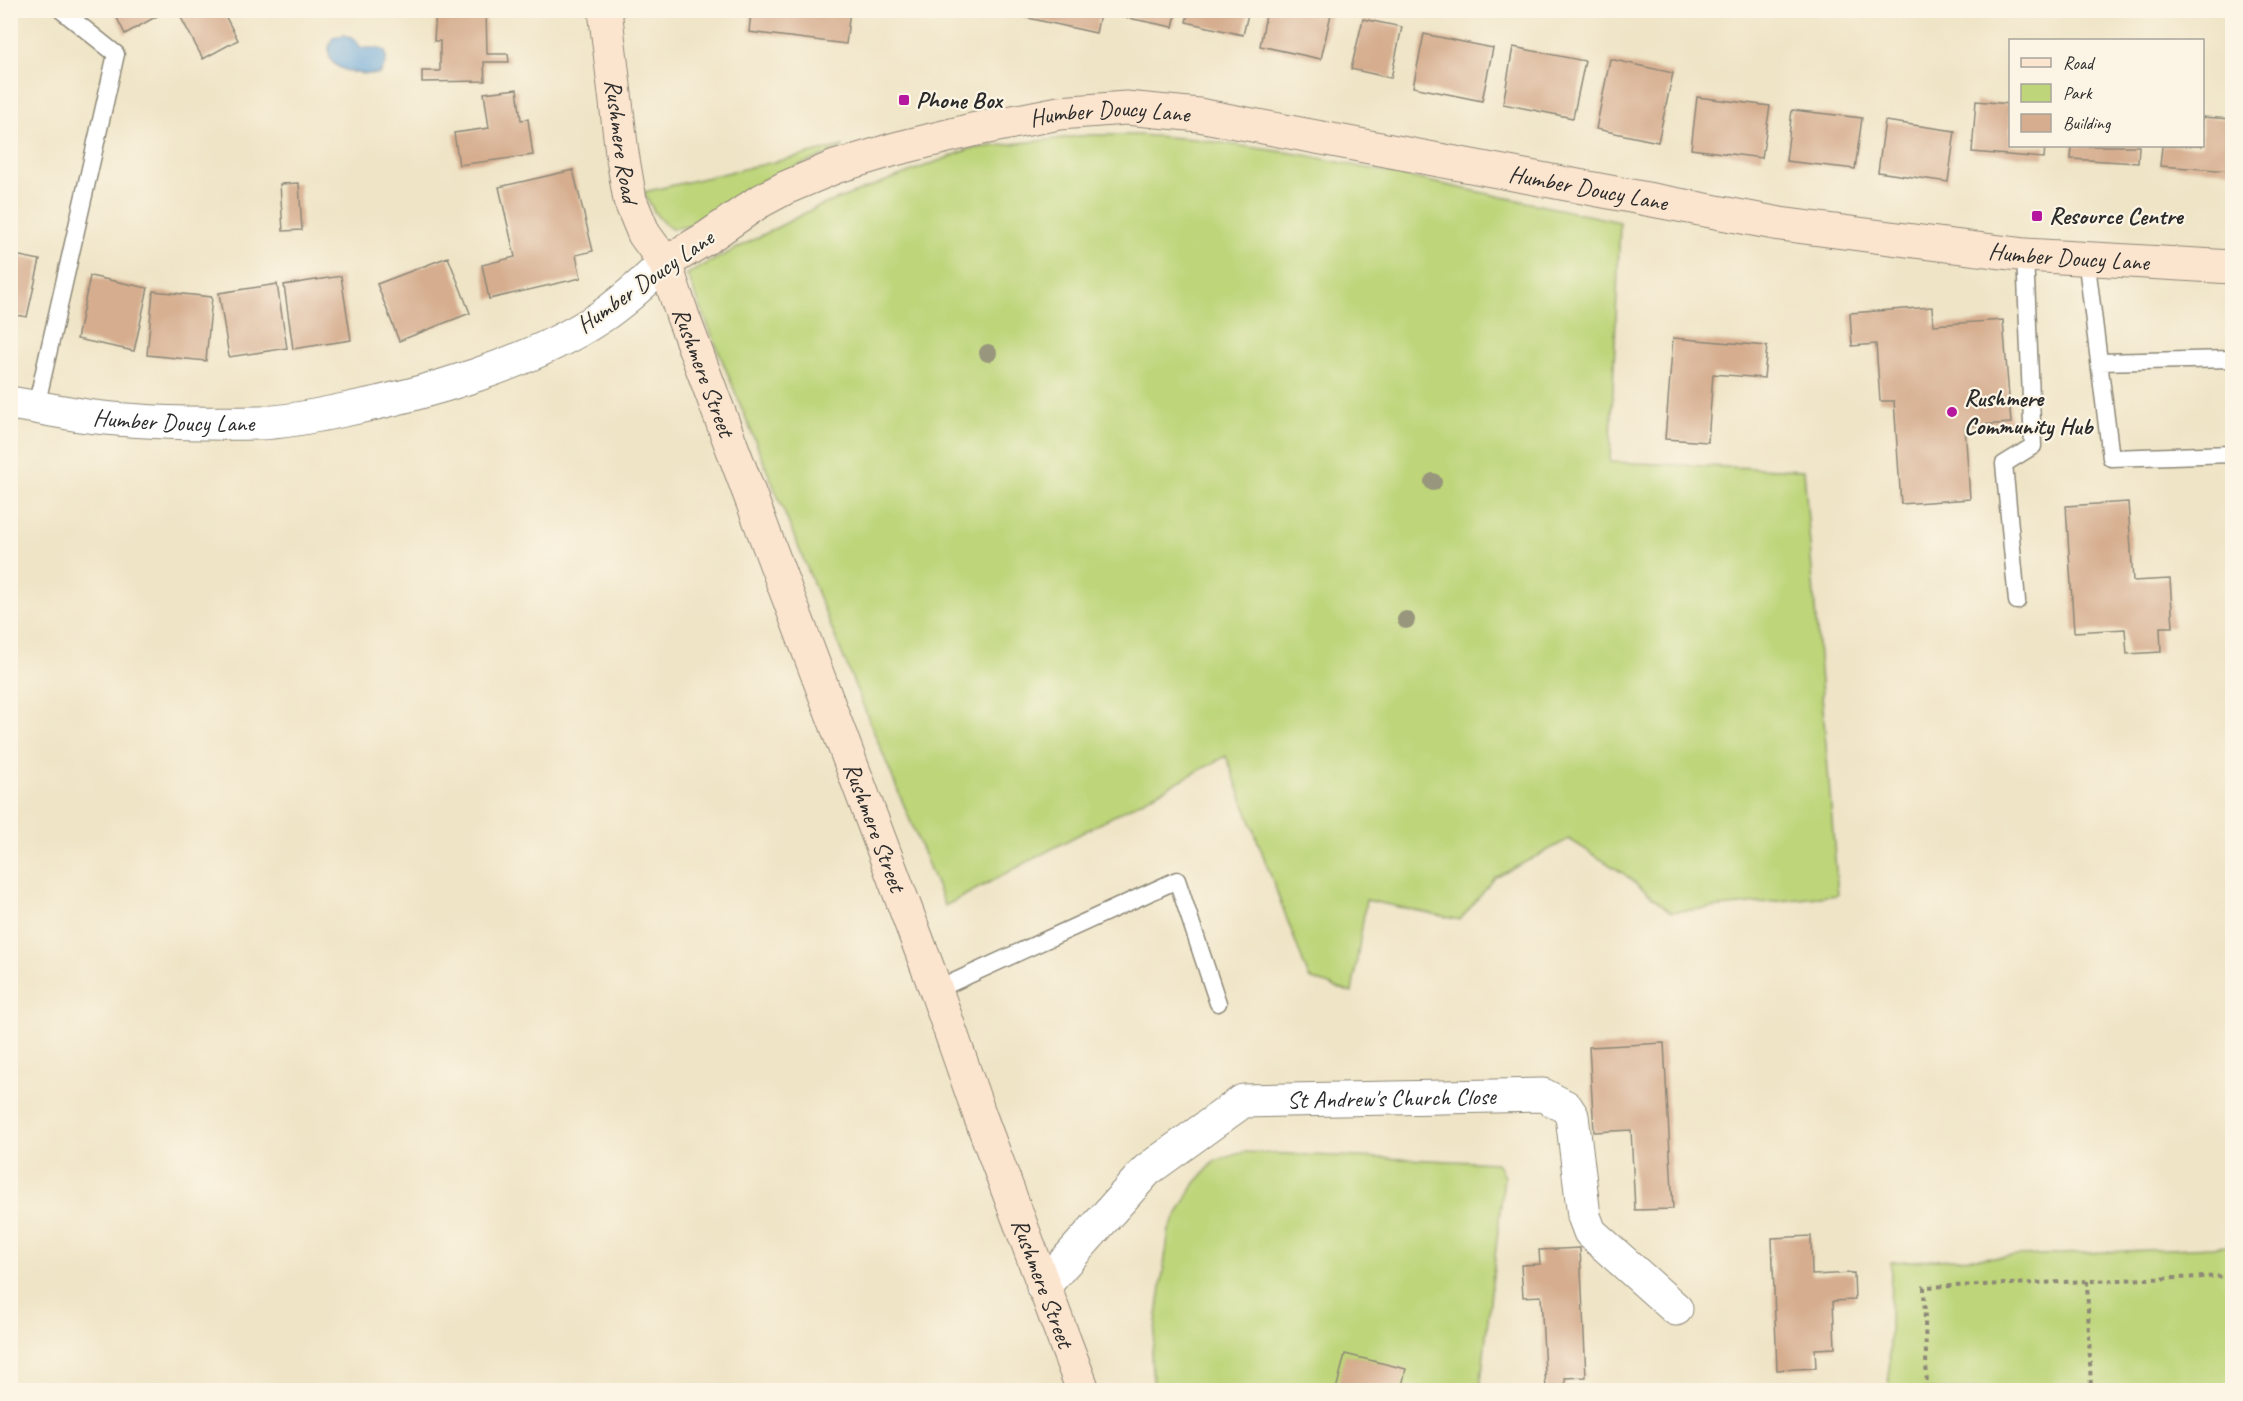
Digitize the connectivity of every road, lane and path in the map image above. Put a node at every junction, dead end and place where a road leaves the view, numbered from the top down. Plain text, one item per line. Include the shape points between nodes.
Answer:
1 (61, 10) edge
2 (605, 10) edge
3 (2025, 255) junction
4 (2086, 257) junction
5 (665, 263) junction
6 (2232, 267) edge
7 (2232, 359) edge
8 (2099, 362) junction
9 (23, 405) edge
10 (2232, 454) edge
11 (2017, 601) dead end
12 (936, 990) junction
13 (1218, 1003) dead end
14 (2232, 1276) edge
15 (2087, 1281) junction
16 (1043, 1287) junction
17 (1676, 1309) dead end
18 (1083, 1390) edge
19 (1927, 1390) edge
20 (2091, 1390) edge

1 - 9 lane via 116,54
2 - 5 street, Rushmere Road via 630,200 644,234
3 - 4 street, Humber Doucy Lane
3 - 5 street, Humber Doucy Lane via 1780,224 1199,115 1126,108 1059,113 972,130 835,167 757,203
3 - 11 lane via 2033,446 2004,464
4 - 6 street, Humber Doucy Lane
4 - 8 lane
5 - 9 street, Humber Doucy Lane via 622,302 560,340 493,369 383,402 260,423 97,416
5 - 12 street, Rushmere Street
7 - 8 lane
8 - 10 lane via 2111,458
12 - 13 lane via 1177,880
12 - 16 street, Rushmere Street
14 - 15 path
15 - 19 path via 1924,1287
15 - 20 path
16 - 17 street, St Andrew's Church Close via 1147,1170 1243,1101 1543,1095 1566,1107 1572,1116 1584,1216 1590,1232
16 - 18 street, Rushmere Street

